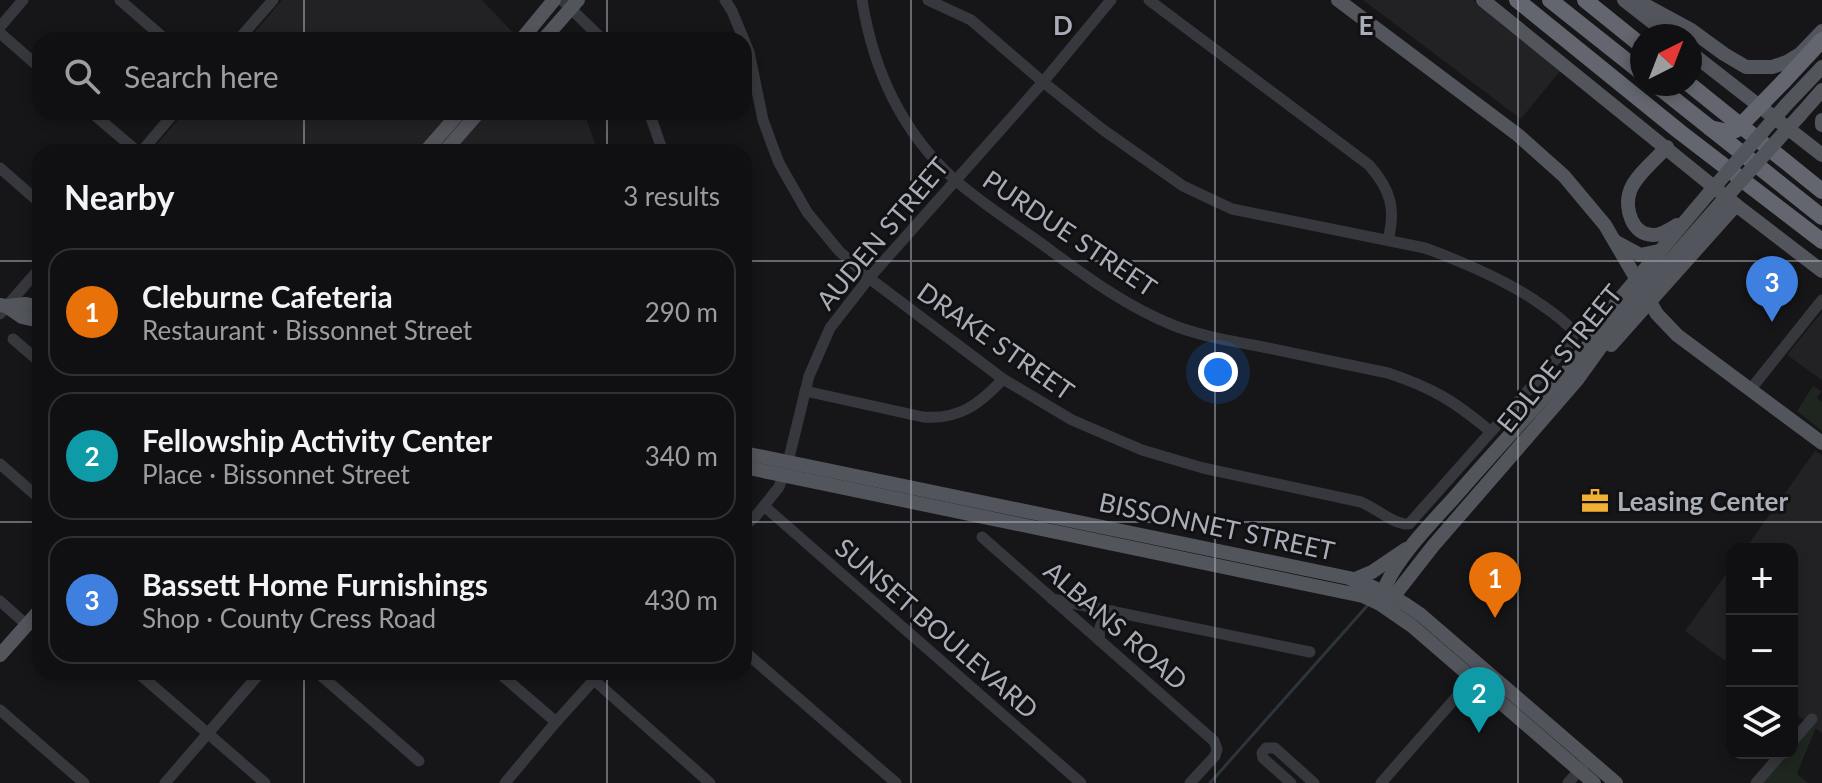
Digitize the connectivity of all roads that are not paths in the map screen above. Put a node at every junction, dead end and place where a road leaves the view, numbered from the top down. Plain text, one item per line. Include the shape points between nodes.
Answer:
1 (23, 0) edge
2 (120, 0) edge
3 (273, 0) edge
4 (554, 0) edge
5 (725, 0) edge
6 (862, 0) edge
7 (928, 0) edge
8 (1111, 0) edge
9 (1149, 0) edge
10 (1338, 0) edge
11 (1483, 0) edge
12 (1517, 0) edge
13 (1550, 0) edge
14 (1562, 0) edge
15 (1585, 0) edge
16 (1624, 0) edge
17 (1636, 0) edge
18 (570, 3) edge
19 (1655, 24) edge
20 (0, 27) edge
21 (1822, 31) edge
22 (157, 32) edge
23 (245, 32) edge
24 (528, 32) edge
25 (549, 32) edge
26 (596, 32) edge
27 (741, 32) edge
28 (0, 33) edge
29 (1630, 36) edge
30 (1822, 40) edge
31 (1630, 55) edge
32 (32, 61) edge
33 (1702, 61) edge
34 (1630, 64) edge
35 (752, 67) edge
36 (1822, 67) edge
37 (1043, 82) junction
38 (1822, 90) edge
39 (1702, 94) edge
40 (1670, 96) edge
41 (1680, 96) edge
42 (101, 120) edge
43 (168, 120) edge
44 (457, 120) edge
45 (468, 120) edge
46 (652, 120) edge
47 (1710, 128) junction
48 (453, 131) junction
49 (129, 144) edge
50 (146, 144) edge
51 (436, 144) edge
52 (447, 144) edge
53 (660, 144) edge
54 (1667, 147) junction
55 (1822, 155) edge
56 (1749, 159) junction
57 (0, 168) edge
58 (955, 180) junction
59 (1822, 191) edge
60 (32, 196) edge
61 (1736, 205) junction
62 (1822, 211) edge
63 (1822, 217) edge
64 (1690, 222) junction
65 (1388, 240) junction
66 (1614, 240) junction
67 (1822, 241) edge
68 (1659, 251) junction
69 (1822, 271) edge
70 (32, 276) edge
71 (869, 278) junction
72 (1643, 290) junction
73 (1822, 300) edge
74 (32, 305) edge
75 (2, 307) edge
76 (32, 319) edge
77 (13, 339) dead end
78 (32, 355) edge
79 (1003, 379) junction
80 (1750, 390) junction
81 (805, 391) junction
82 (1490, 431) junction
83 (1822, 443) edge
84 (1511, 444) junction
85 (752, 456) edge
86 (0, 464) edge
87 (752, 467) edge
88 (785, 468) junction
89 (32, 492) edge
90 (764, 506) junction
91 (752, 518) edge
92 (1409, 524) joint
93 (982, 537) dead end
94 (1413, 544) junction
95 (1193, 553) junction
96 (1353, 580) junction
97 (1385, 597) junction
98 (1052, 599) junction
99 (0, 601) edge
100 (1113, 611) junction
101 (32, 619) edge
102 (27, 625) junction
103 (1100, 641) junction
104 (1310, 652) dead end
105 (0, 655) edge
106 (752, 658) edge
107 (1480, 675) junction
108 (146, 680) edge
109 (254, 680) edge
110 (326, 680) edge
111 (507, 680) edge
112 (593, 680) edge
113 (601, 680) edge
114 (0, 710) edge
115 (1812, 719) dead end
116 (556, 722) junction
117 (208, 733) junction
118 (1798, 735) edge
119 (1777, 759) edge
120 (419, 761) dead end
121 (1584, 765) junction
122 (509, 778) edge
123 (84, 783) edge
124 (165, 783) edge
125 (265, 783) edge
126 (523, 783) edge
127 (710, 783) edge
128 (896, 783) edge
129 (1081, 783) edge
130 (1190, 783) edge
131 (1291, 783) edge
132 (1314, 783) edge
133 (1381, 783) edge
134 (1568, 783) edge
135 (1594, 783) edge
136 (1616, 783) edge
137 (1756, 783) edge

1 - 20 street
2 - 22 street
3 - 23 street
4 - 24 main road
5 - 27 street, DRAKE STREET
6 - 58 street, PURDUE STREET via 870,43 904,120
7 - 37 street via 971,20
8 - 37 street, AUDEN STREET
9 - 65 street via 1369,165 1390,200
10 - 66 main road via 1532,146 1580,194
11 - 54 main road
12 - 67 highway
13 - 34 highway
14 - 31 highway
15 - 29 highway
16 - 19 main road
17 - 21 main road via 1746,67 1787,62
18 - 25 main road
18 - 26 street
28 - 32 street
30 - 47 highway, bridge via 1736,130
33 - 55 main road
35 - 71 street, DRAKE STREET via 763,120 793,188 824,234
36 - 56 main road, EDLOE STREET, bridge
37 - 58 street, AUDEN STREET
37 - 65 street via 1183,186 1232,209
38 - 56 main road, EDLOE STREET, bridge
39 - 59 highway
40 - 47 highway
41 - 62 highway
42 - 49 street
43 - 50 street
44 - 48 main road
45 - 48 main road
46 - 53 street
47 - 56 highway
48 - 51 main road
48 - 52 main road
54 - 61 main road
54 - 64 main road via 1631,188 1630,217 1653,235
56 - 63 highway
56 - 64 main road, EDLOE STREET, bridge
57 - 60 street
58 - 71 street, AUDEN STREET
58 - 82 street, PURDUE STREET via 1094,283 1147,313 1216,338 1412,381 1445,396
61 - 69 main road
61 - 72 main road
64 - 68 main road, EDLOE STREET
64 - 72 main road, EDLOE STREET
65 - 82 street, EDLOE STREET via 1485,272 1554,313 1572,330 1570,343
66 - 68 main road via 1640,255
66 - 72 main road
68 - 72 main road, EDLOE STREET
70 - 75 street
71 - 79 street, DRAKE STREET
71 - 81 street, AUDEN STREET via 830,328
72 - 80 main road via 1677,335
72 - 84 main road, EDLOE STREET via 1605,352
72 - 84 main road, EDLOE STREET via 1613,307
73 - 80 street
74 - 75 main road
75 - 76 main road
77 - 78 street
79 - 81 street via 971,407 936,418
79 - 92 street, DRAKE STREET via 1072,420 1142,450 1361,502
80 - 83 main road
81 - 88 street, AUDEN STREET
82 - 92 street, EDLOE STREET
84 - 94 main road, EDLOE STREET
84 - 97 main road, EDLOE STREET via 1433,546
85 - 88 main road, BISSONNET STREET
86 - 89 street
87 - 88 main road, BISSONNET STREET
88 - 90 street, AUDEN STREET
88 - 95 main road, BISSONNET STREET
90 - 91 street, AUDEN STREET
90 - 129 street, SUNSET BOULEVARD
93 - 98 street, ALBANS ROAD
94 - 96 main road, EDLOE STREET
94 - 97 main road, EDLOE STREET
95 - 96 main road, BISSONNET STREET
95 - 97 main road, BISSONNET STREET
96 - 97 main road, BISSONNET STREET
97 - 107 main road, BISSONNET STREET via 1405,620
98 - 100 street
98 - 103 street, ALBANS ROAD
99 - 102 street
100 - 103 street via 1099,627
100 - 104 street
101 - 102 main road
102 - 105 main road
103 - 130 street, ALBANS ROAD via 1214,741 1215,756
106 - 128 street
107 - 121 main road, BISSONNET STREET
107 - 133 street
108 - 117 street
109 - 117 street
110 - 120 street
111 - 116 street
112 - 116 street
113 - 127 street
114 - 123 street
115 - 118 street
116 - 122 street
117 - 124 street
117 - 125 street
119 - 137 street
121 - 134 street
121 - 135 main road, BISSONNET STREET
121 - 136 main road, BISSONNET STREET
122 - 126 street
131 - 132 street via 1263,758 1266,748 1275,748

